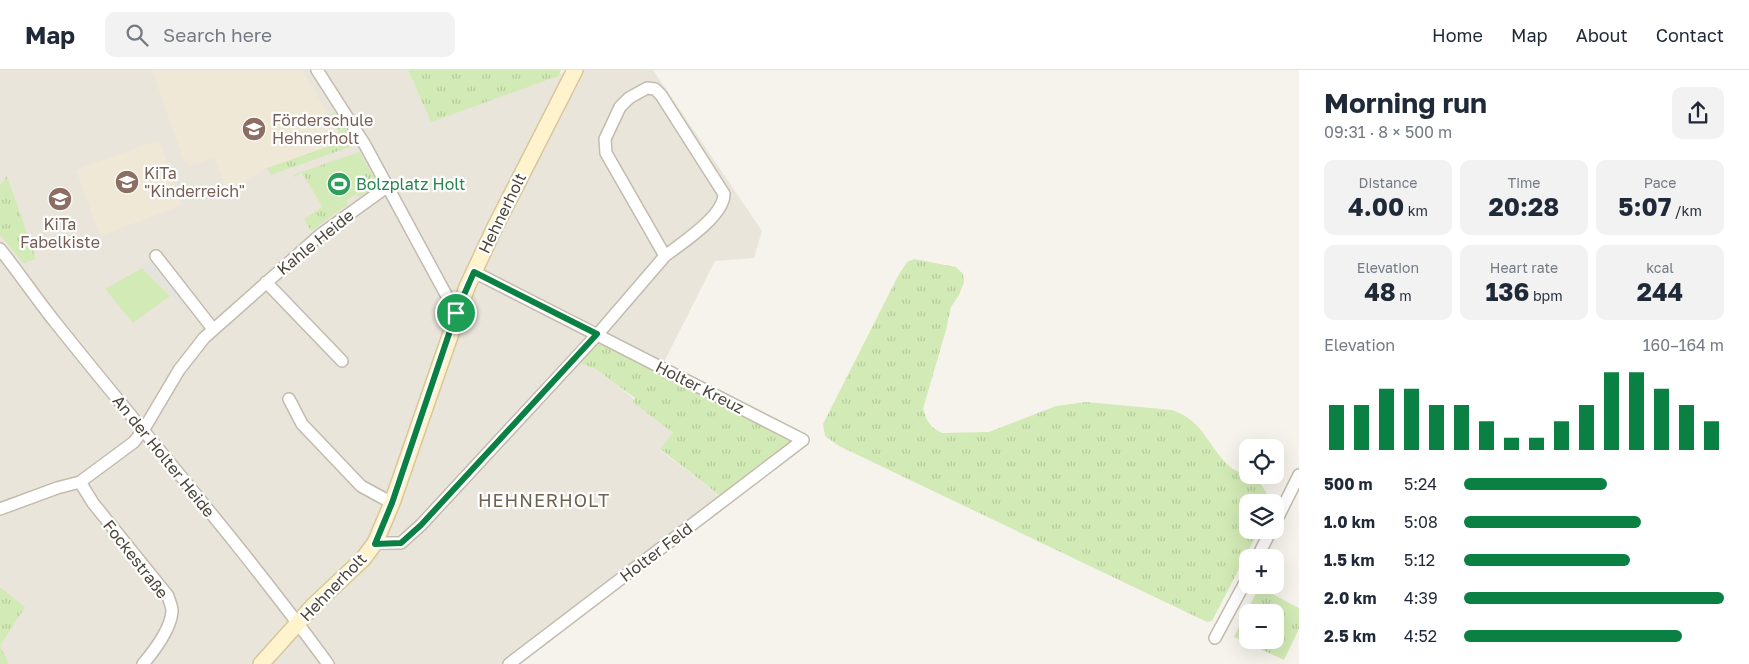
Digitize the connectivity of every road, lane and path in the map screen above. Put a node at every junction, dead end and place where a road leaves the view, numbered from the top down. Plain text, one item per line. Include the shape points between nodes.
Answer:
1 (317, 70) edge
2 (575, 70) edge
3 (388, 186) junction
4 (0, 250) edge
5 (156, 256) dead end
6 (666, 256) junction
7 (474, 272) junction
8 (266, 282) junction
9 (456, 313) junction
10 (213, 330) junction
11 (597, 334) junction
12 (342, 361) dead end
13 (289, 399) dead end
14 (144, 430) junction
15 (804, 440) joint
16 (1299, 475) edge
17 (80, 482) junction
18 (392, 503) junction
19 (1284, 505) edge
20 (0, 509) edge
21 (375, 544) junction
22 (1239, 594) edge
23 (298, 623) junction
24 (1215, 638) dead end
25 (143, 664) edge
26 (261, 664) edge
27 (328, 664) edge
28 (509, 664) edge

1 - 3 street
2 - 7 street, Hehnerholt
3 - 8 street, Kahle Heide via 320,235
3 - 9 street
4 - 14 street, An der Holter Heide
5 - 10 street
6 - 6 street via 718,211 724,194 661,95 655,89 646,88 620,107 605,139 606,153
6 - 11 street
7 - 9 street, Hehnerholt
7 - 11 street, Holter Kreuz
8 - 10 street, Kahle Heide
8 - 12 street, Kahle Heide
9 - 18 street, Hehnerholt
10 - 14 street, Kahle Heide via 179,370
11 - 15 street, Holter Kreuz
11 - 21 street via 421,525 401,543
13 - 18 street via 302,424 361,486
14 - 17 street, Kahle Heide via 134,442
14 - 23 street, An der Holter Heide
15 - 28 street, Holter Feld
16 - 19 street
17 - 20 street
17 - 25 street, Fockestraße via 93,503 168,596 172,610 168,626
18 - 21 street, Hehnerholt
21 - 23 street, Hehnerholt
22 - 24 street
23 - 26 street, Hehnerholt
23 - 27 street, An der Holter Heide

